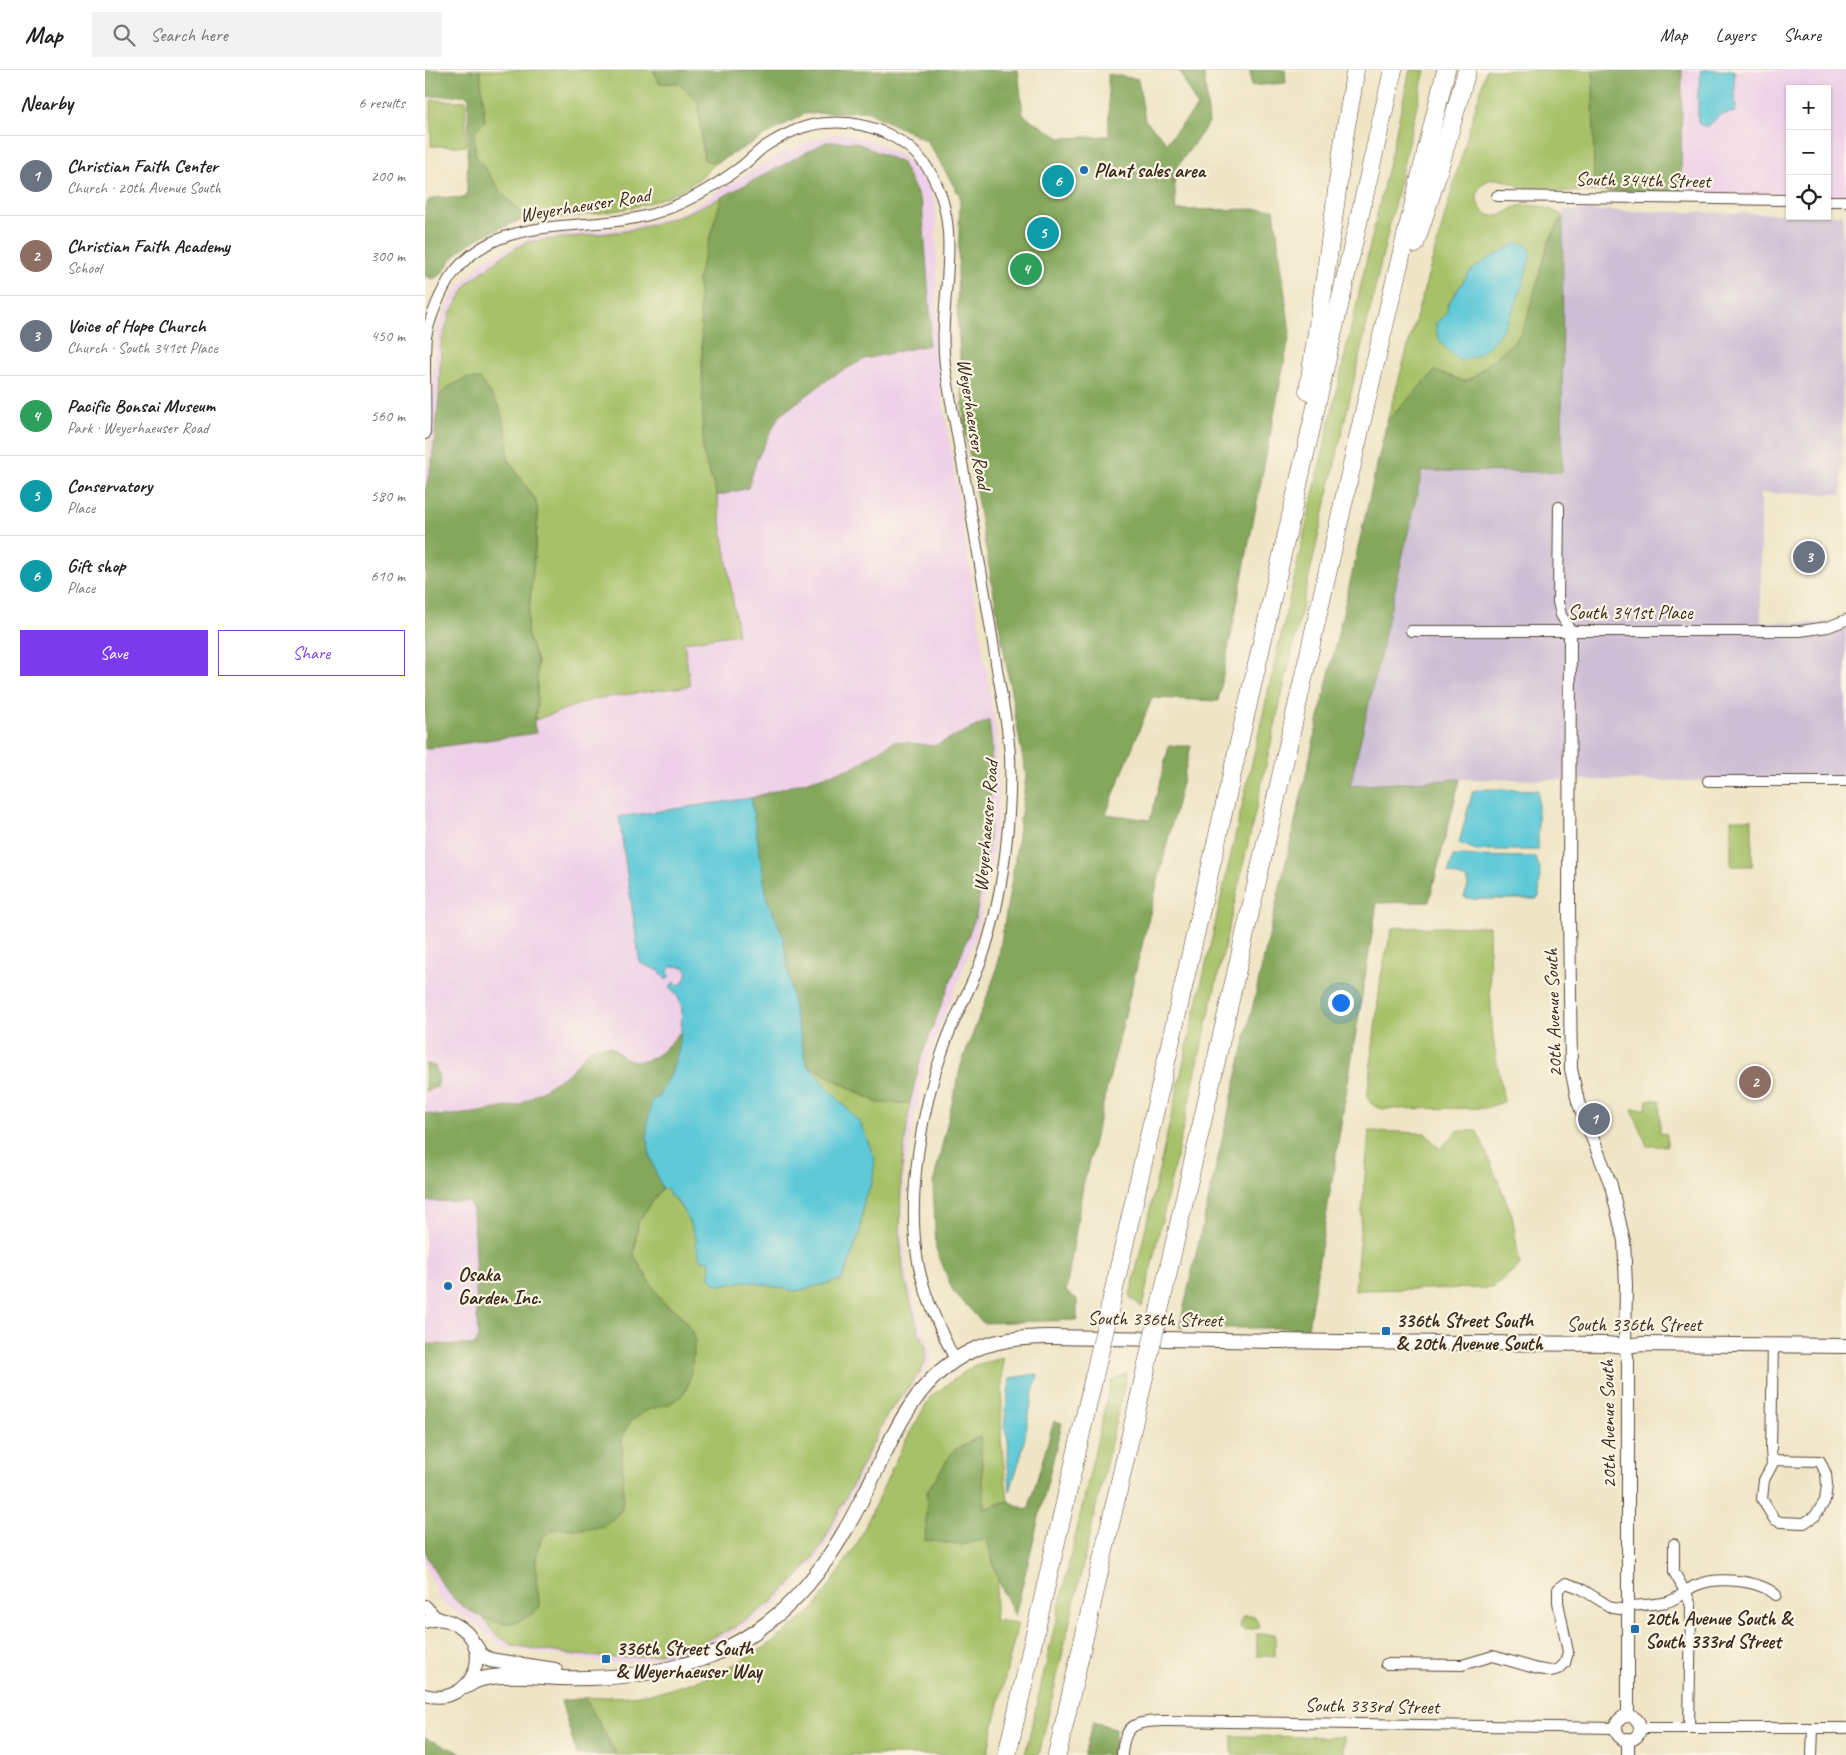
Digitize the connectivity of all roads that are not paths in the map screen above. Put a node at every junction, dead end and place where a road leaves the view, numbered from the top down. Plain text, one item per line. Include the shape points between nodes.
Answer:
1 (1345, 70) edge
2 (1355, 70) edge
3 (1393, 70) edge
4 (1446, 70) edge
5 (1467, 70) edge
6 (1341, 158) junction
7 (1497, 196) dead end
8 (1786, 200) edge
9 (1831, 201) edge
10 (1846, 201) edge
11 (1374, 368) junction
12 (425, 434) edge
13 (1559, 507) dead end
14 (1283, 547) junction
15 (1846, 620) edge
16 (1411, 630) dead end
17 (1570, 630) junction
18 (1708, 781) dead end
19 (1846, 781) edge
20 (1773, 1345) junction
21 (1625, 1346) junction
22 (1846, 1346) edge
23 (955, 1360) junction
24 (1772, 1460) junction
25 (1674, 1544) dead end
26 (1685, 1592) junction
27 (1776, 1595) dead end
28 (425, 1606) edge
29 (1628, 1608) junction
30 (440, 1619) junction
31 (425, 1622) edge
32 (475, 1645) junction
33 (1386, 1664) dead end
34 (617, 1676) junction
35 (465, 1687) junction
36 (425, 1695) edge
37 (444, 1697) junction
38 (425, 1706) edge
39 (1628, 1716) junction
40 (1617, 1728) junction
41 (1640, 1728) junction
42 (1689, 1728) junction
43 (1813, 1728) junction
44 (1846, 1728) edge
45 (1628, 1740) junction
46 (1007, 1755) edge
47 (1057, 1755) edge
48 (1122, 1755) edge
49 (1628, 1755) edge
50 (1812, 1755) edge

1 - 6 highway
2 - 6 highway
3 - 14 highway
4 - 11 highway
5 - 11 highway via 1437,176
6 - 14 highway via 1327,272
7 - 8 street, South 344th Street
9 - 10 street
11 - 47 highway, bridge
12 - 23 street, Weyerhaeuser Road via 425,338 452,274 489,244 545,227 617,222 671,208 707,190 743,166 762,148 821,122 848,122 878,128 921,159 932,175 942,196 948,222 944,360 1010,753 1006,841 992,926 982,958 945,1043 919,1141 915,1233 918,1261 929,1302
13 - 17 street via 1559,602 1561,615
14 - 46 highway, bridge
15 - 17 street, South 341st Place via 1828,627 1800,631
16 - 17 street, South 341st Place
17 - 21 street, 20th Avenue South via 1571,1069 1579,1102 1611,1185 1623,1235
18 - 19 street
20 - 21 main road, South 336th Street
20 - 22 main road, South 336th Street
20 - 24 street
21 - 23 main road, South 336th Street via 1024,1337 989,1344
21 - 29 street, 20th Avenue South via 1628,1362
23 - 34 main road, South 336th Street via 909,1407 827,1561 784,1609 749,1637 701,1660 651,1673
24 - 24 street via 1764,1480 1762,1499 1774,1520 1804,1523 1815,1516 1825,1501 1826,1474 1820,1461
25 - 26 street via 1674,1572
26 - 27 street via 1711,1581 1743,1582 1761,1585
26 - 29 street via 1667,1602
26 - 42 street via 1691,1611
28 - 30 street
29 - 33 street via 1613,1608 1566,1583 1558,1589 1568,1652 1565,1663 1551,1671 1493,1656 1462,1665
29 - 39 street, 20th Avenue South
30 - 31 street
30 - 32 street via 461,1627
32 - 34 main road, South 336th Street via 481,1655 494,1661
32 - 35 street via 476,1668
34 - 35 main road, South 336th Street via 496,1676
35 - 37 street
36 - 37 street
37 - 38 street
39 - 40 street via 1621,1719
39 - 41 street via 1636,1719
40 - 45 street via 1621,1737
40 - 48 street, South 333rd Street via 1167,1721 1137,1724 1128,1730
41 - 42 street
41 - 45 street via 1636,1737
42 - 43 street
43 - 44 street
43 - 50 street
45 - 49 street

